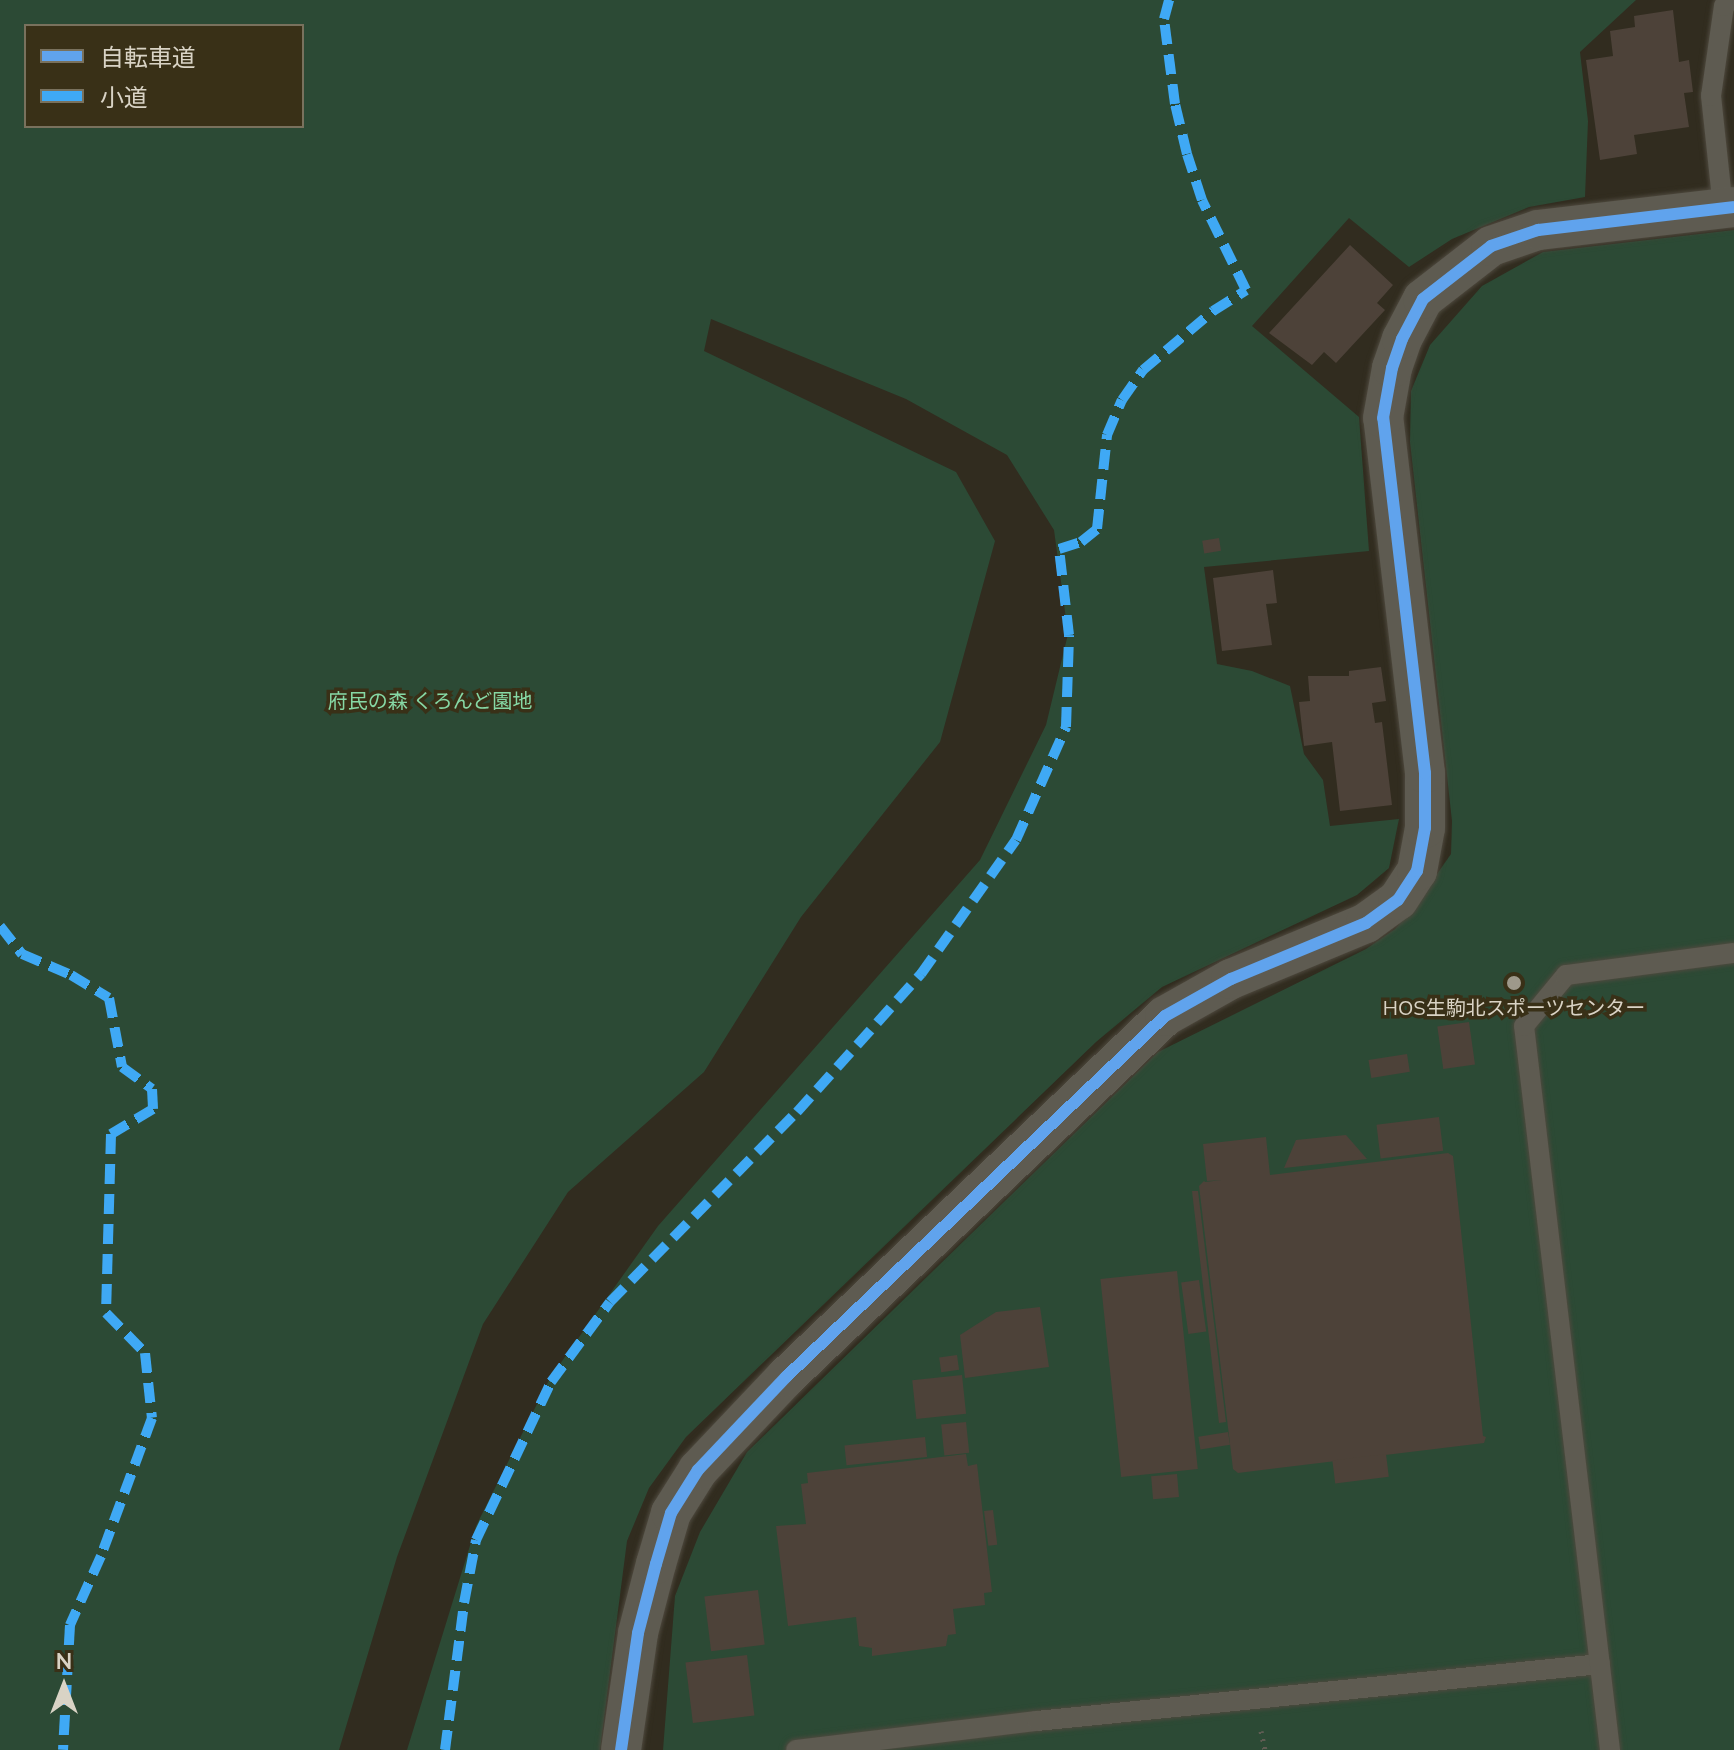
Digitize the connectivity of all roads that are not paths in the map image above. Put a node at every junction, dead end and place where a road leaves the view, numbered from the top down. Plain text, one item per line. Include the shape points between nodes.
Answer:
1 (1730, 0) edge
2 (1728, 208) edge
3 (1734, 953) edge
4 (1600, 1664) junction
5 (621, 1750) edge
6 (796, 1750) edge
7 (1610, 1750) edge

1 - 2 lane via 1724,6 1711,96
2 - 5 street via 1538,230 1491,246 1423,299 1392,368 1383,418 1425,773 1425,828 1417,871 1398,900 1366,923 1231,979 1165,1016 786,1377 698,1470 671,1513 656,1564 638,1633
3 - 4 lane via 1566,975 1524,1026
4 - 6 lane
4 - 7 lane

